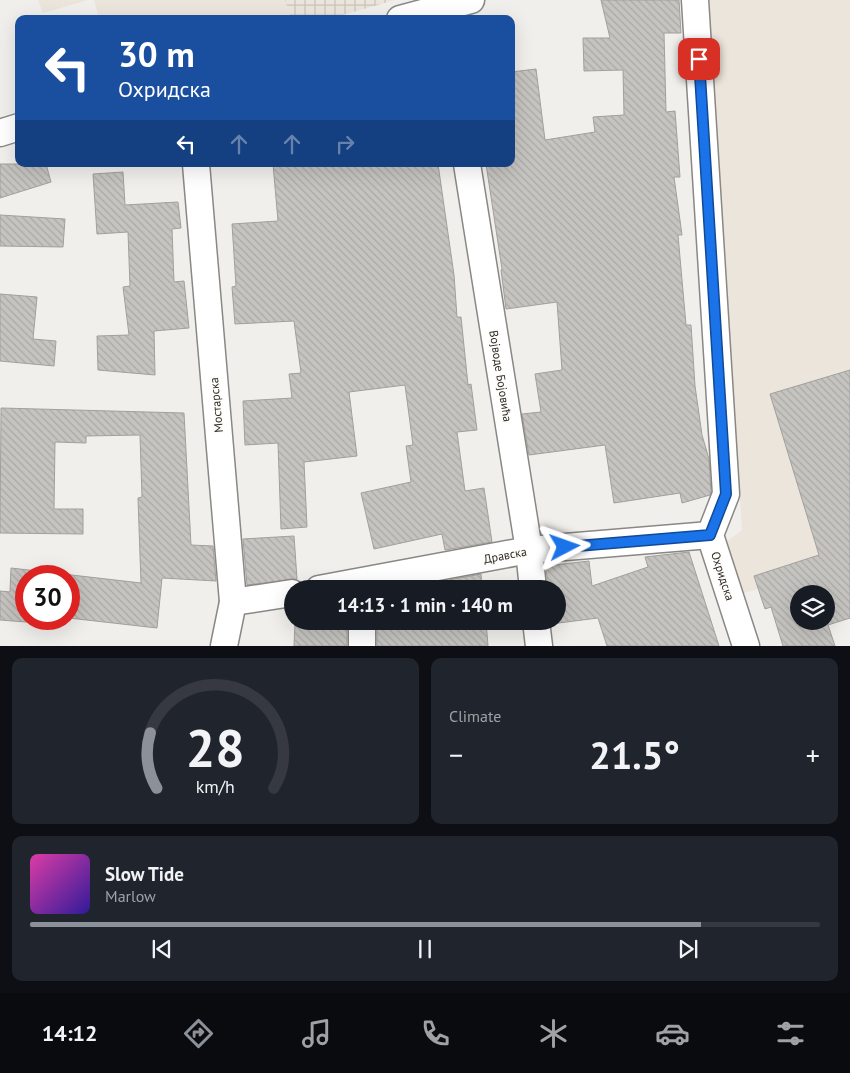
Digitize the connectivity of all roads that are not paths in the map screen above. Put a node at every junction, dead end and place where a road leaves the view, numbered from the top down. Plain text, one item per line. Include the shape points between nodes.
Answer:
1 (471, 0) edge
2 (695, 0) edge
3 (444, 13) edge
4 (429, 15) edge
5 (15, 128) edge
6 (0, 133) edge
7 (196, 167) edge
8 (467, 167) edge
9 (710, 535) junction
10 (529, 550) junction
11 (390, 580) edge
12 (532, 580) edge
13 (284, 594) edge
14 (233, 602) junction
15 (362, 630) edge
16 (537, 630) edge
17 (224, 646) edge
18 (362, 646) edge
19 (539, 646) edge
20 (746, 646) edge

1 - 3 street
2 - 9 street, Охридска via 726,494
3 - 4 street
5 - 6 street
7 - 14 street, Мостарска
8 - 10 street, Војводе Бојовића
9 - 10 street, Дравска
9 - 20 street, Охридска
10 - 11 street, Дравска
10 - 12 street, Војводе Бојовића
13 - 14 street
14 - 17 street, Мостарска
15 - 18 street
16 - 19 street

